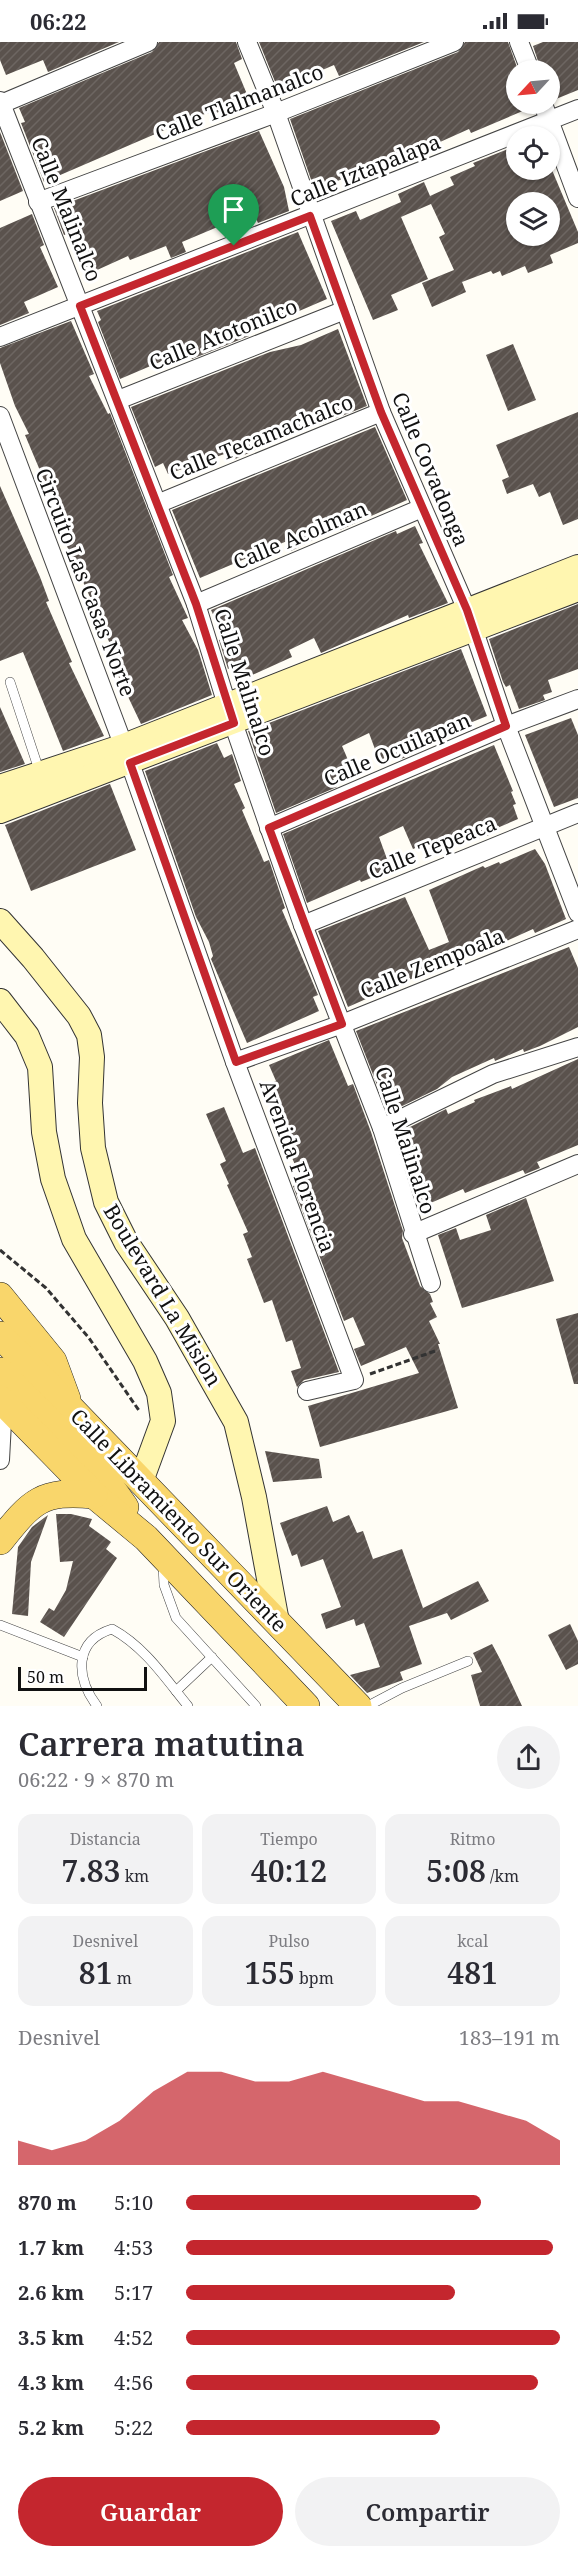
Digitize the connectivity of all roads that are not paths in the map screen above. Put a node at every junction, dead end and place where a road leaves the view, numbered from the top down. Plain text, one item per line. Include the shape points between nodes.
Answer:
1 (148, 42) edge
2 (247, 42) edge
3 (454, 42) edge
4 (519, 42) edge
5 (526, 60) edge
6 (1, 102) edge
7 (578, 109) edge
8 (560, 111) edge
9 (276, 113) junction
10 (541, 114) edge
11 (547, 114) edge
12 (578, 198) edge
13 (38, 202) junction
14 (310, 216) junction
15 (80, 306) junction
16 (345, 310) junction
17 (0, 337) edge
18 (118, 400) junction
19 (381, 412) junction
20 (0, 416) edge
21 (158, 504) junction
22 (422, 508) junction
23 (578, 567) edge
24 (578, 590) edge
25 (196, 604) junction
26 (470, 620) junction
27 (10, 682) dead end
28 (578, 699) edge
29 (231, 714) junction
30 (506, 726) junction
31 (127, 755) junction
32 (40, 773) junction
33 (0, 787) edge
34 (0, 812) edge
35 (578, 813) edge
36 (544, 826) junction
37 (269, 828) junction
38 (578, 913) edge
39 (0, 921) edge
40 (303, 924) junction
41 (578, 929) edge
42 (0, 1001) edge
43 (342, 1024) junction
44 (578, 1047) edge
45 (236, 1062) junction
46 (382, 1128) junction
47 (578, 1164) edge
48 (414, 1234) junction
49 (431, 1283) dead end
50 (0, 1296) edge
51 (0, 1335) edge
52 (0, 1371) edge
53 (306, 1390) dead end
54 (2, 1401) edge
55 (71, 1408) junction
56 (0, 1460) edge
57 (141, 1481) junction
58 (99, 1485) junction
59 (0, 1541) edge
60 (155, 1547) junction
61 (277, 1622) junction
62 (0, 1625) edge
63 (82, 1657) junction
64 (212, 1657) junction
65 (468, 1661) dead end
66 (176, 1691) junction
67 (97, 1706) edge
68 (188, 1706) edge
69 (256, 1706) edge
70 (306, 1706) edge
71 (358, 1706) edge
72 (368, 1706) edge

1 - 6 street
2 - 9 street, Calle Covadonga
3 - 9 street, Calle Tlalmanalco
4 - 5 street
6 - 13 street, Calle Malinalco
7 - 8 street, Calle Iztapalapa
9 - 13 street, Calle Tlalmanalco
9 - 14 street, Calle Covadonga
10 - 14 street, Calle Iztapalapa
11 - 12 street
13 - 15 street, Calle Malinalco
14 - 15 street, Calle Iztapalapa
14 - 16 street, Calle Covadonga
15 - 17 street, Calle Iztapalapa
15 - 18 street, Calle Malinalco
16 - 18 street, Calle Atotonilco
16 - 19 street, Calle Covadonga
18 - 21 street, Calle Malinalco
19 - 21 street, Calle Tecamachalco
19 - 22 street, Calle Covadonga
20 - 31 street, Circuito Las Casas Norte
21 - 25 street, Calle Malinalco
22 - 25 street, Calle Acolman
22 - 26 street, Calle Covadonga
23 - 26 street
24 - 26 street
25 - 29 street, Calle Malinalco
26 - 29 street
26 - 30 street, Calle Covadonga
27 - 32 lane
28 - 30 street, Calle Ocuilapan
29 - 31 street
29 - 37 street, Calle Malinalco
30 - 36 street, Calle Covadonga
30 - 37 street, Calle Ocuilapan
31 - 32 street
31 - 34 street
31 - 45 street, Avenida Florencia
32 - 33 street
35 - 36 street, Calle Tepeaca
36 - 38 street, Calle Covadonga
36 - 40 street, Calle Tepeaca
37 - 40 street, Calle Malinalco
39 - 61 street, Boulevard La Mision via 33,958 89,1035 93,1148 106,1202 126,1242 177,1318 236,1422
40 - 43 street, Calle Malinalco
41 - 43 street, Calle Zempoala
42 - 57 street via 27,1036 40,1067 44,1132 53,1179 74,1239 145,1361 159,1394 163,1421
43 - 45 street, Calle Zempoala
43 - 46 street, Calle Malinalco
44 - 46 street via 494,1074
45 - 53 street, Avenida Florencia via 354,1380
46 - 48 street, Calle Malinalco
47 - 48 street
48 - 49 street, Calle Malinalco
50 - 55 main road via 53,1361
51 - 55 main road, Calle Libramiento Sur Oriente
52 - 58 main road
54 - 56 street
54 - 58 main road, Calle Libramiento Sur Oriente
55 - 57 main road, Calle Libramiento Sur Oriente
57 - 61 main road, Calle Libramiento Sur Oriente
58 - 59 main road via 43,1498 26,1509
58 - 60 main road, Calle Libramiento Sur Oriente
60 - 64 lane via 176,1618
60 - 70 main road, Calle Libramiento Sur Oriente
61 - 71 main road, Calle Libramiento Sur Oriente
62 - 63 lane
63 - 66 lane via 97,1634 112,1629 130,1639
63 - 67 lane via 82,1678
64 - 66 lane
64 - 69 lane
65 - 72 lane
66 - 68 lane

